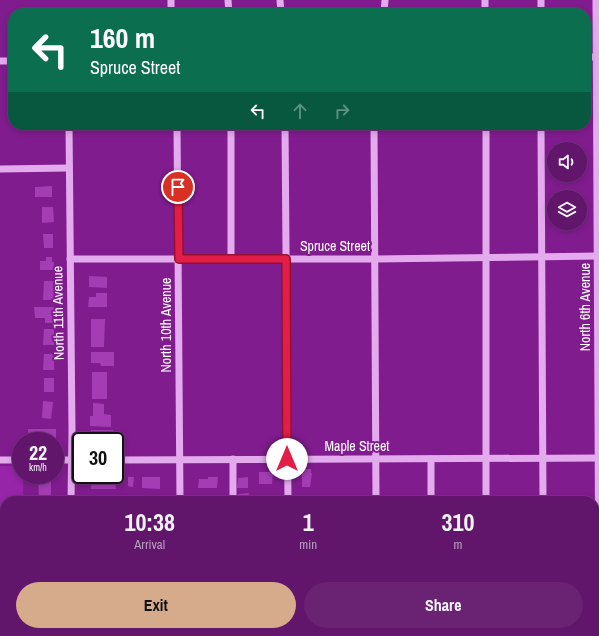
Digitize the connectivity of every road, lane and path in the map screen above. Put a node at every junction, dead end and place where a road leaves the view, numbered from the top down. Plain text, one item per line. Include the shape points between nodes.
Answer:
1 (596, 0) edge
2 (598, 57) edge
3 (69, 130) edge
4 (177, 130) edge
5 (231, 130) edge
6 (285, 130) edge
7 (374, 130) edge
8 (486, 130) edge
9 (541, 130) edge
10 (69, 168) junction
11 (0, 169) edge
12 (598, 256) edge
13 (542, 257) junction
14 (487, 258) junction
15 (70, 259) junction
16 (179, 259) junction
17 (231, 259) junction
18 (286, 259) junction
19 (375, 259) junction
20 (543, 458) junction
21 (598, 458) edge
22 (180, 459) junction
23 (233, 459) junction
24 (287, 459) junction
25 (376, 459) junction
26 (431, 459) junction
27 (486, 459) junction
28 (0, 460) edge
29 (12, 460) edge
30 (64, 460) edge
31 (72, 460) junction
32 (124, 460) edge
33 (71, 496) edge
34 (180, 496) edge
35 (233, 496) edge
36 (288, 496) edge
37 (376, 496) edge
38 (431, 496) edge
39 (486, 496) edge
40 (543, 496) edge
41 (598, 496) edge

1 - 2 street, North 6th Avenue
2 - 12 street, North 6th Avenue
3 - 10 street, North 11th Avenue
4 - 16 street, North 10th Avenue
5 - 17 street
6 - 18 street
7 - 19 street
8 - 14 street
9 - 13 street
10 - 11 street
10 - 15 street, North 11th Avenue
12 - 13 street, Spruce Street
12 - 21 street, North 6th Avenue
13 - 14 street, Spruce Street
13 - 20 street
14 - 19 street, Spruce Street
14 - 27 street
15 - 16 street, Spruce Street
15 - 31 street, North 11th Avenue
16 - 17 street, Spruce Street
16 - 22 street, North 10th Avenue
17 - 18 street, Spruce Street
18 - 19 street, Spruce Street
18 - 24 street
19 - 25 street
20 - 21 street, Maple Street
20 - 27 street, Maple Street
20 - 40 street
21 - 41 street, North 6th Avenue
22 - 23 street, Maple Street
22 - 32 street, Maple Street
22 - 34 street, North 10th Avenue
23 - 24 street, Maple Street
23 - 35 street
24 - 25 street, Maple Street
24 - 36 street
25 - 26 street, Maple Street
25 - 37 street
26 - 27 street, Maple Street
26 - 38 street
27 - 39 street
28 - 29 street
30 - 31 street
31 - 33 street, North 11th Avenue

